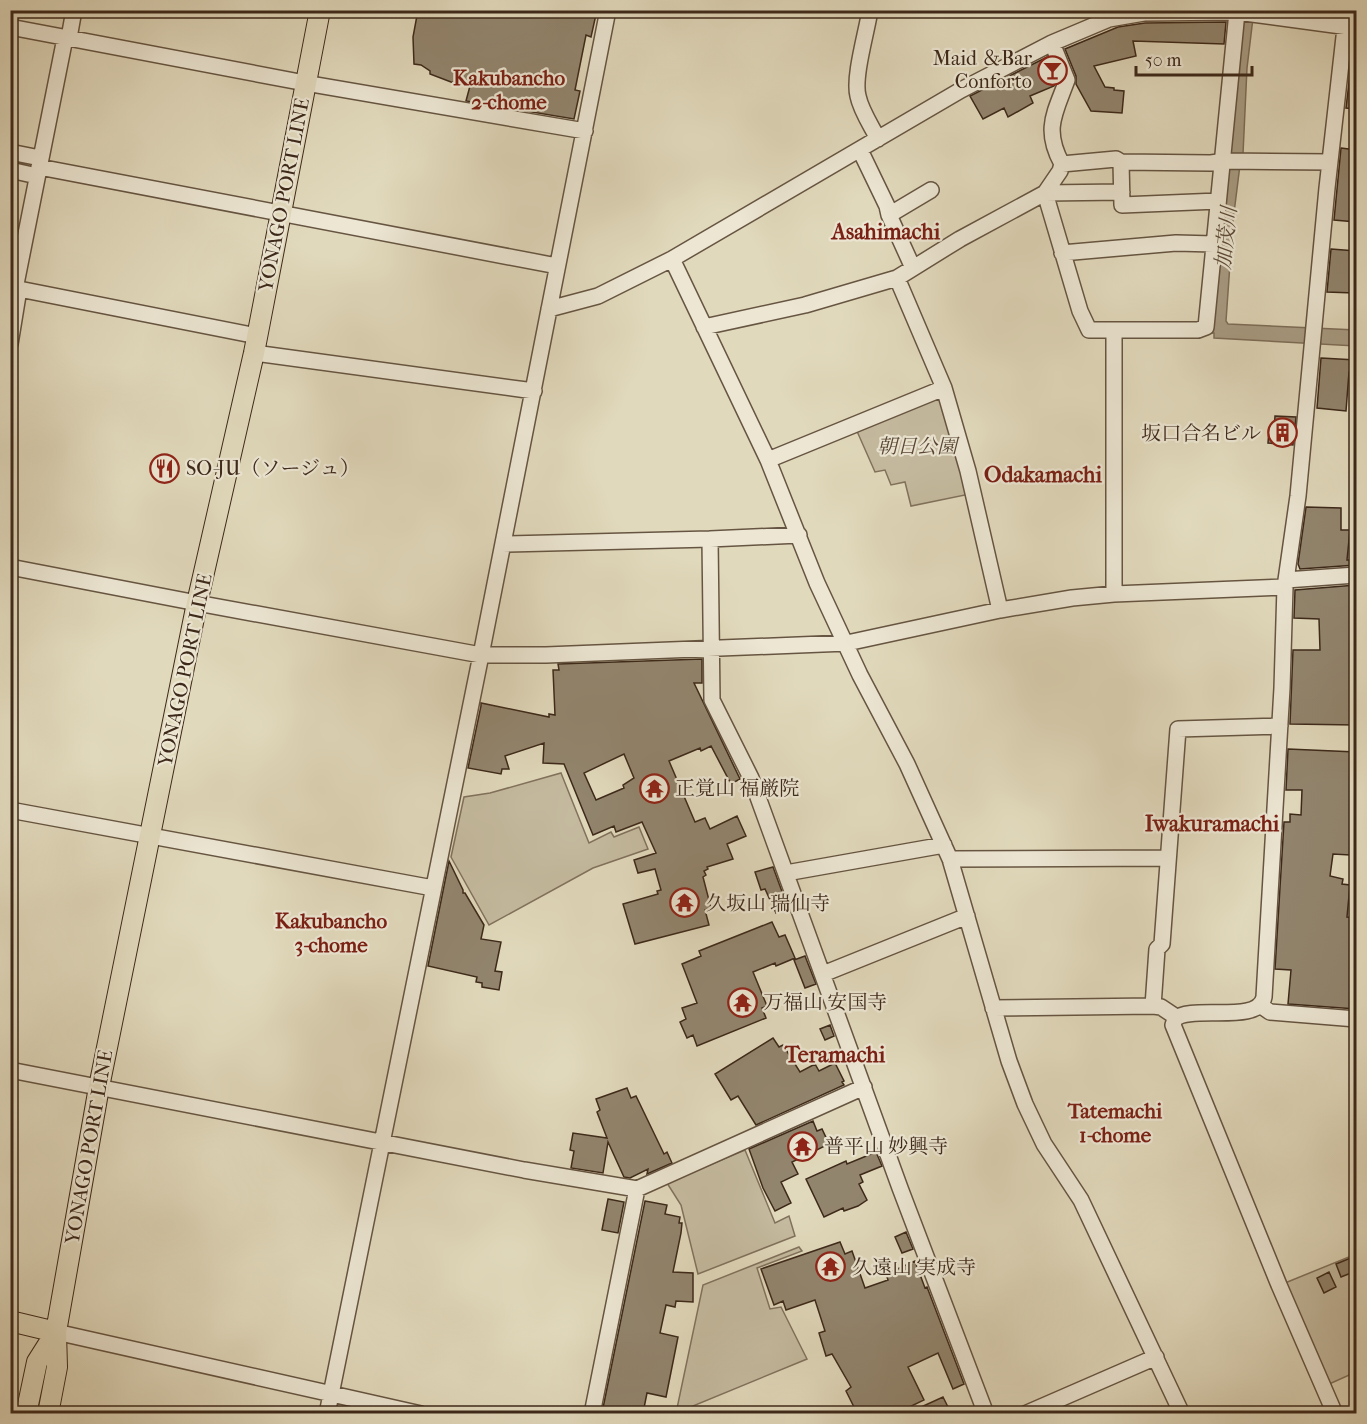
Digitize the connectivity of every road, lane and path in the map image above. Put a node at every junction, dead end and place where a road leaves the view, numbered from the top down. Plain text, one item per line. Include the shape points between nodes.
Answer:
1 (74, 10) edge
2 (320, 10) edge
3 (608, 10) edge
4 (870, 10) edge
5 (1347, 10) edge
6 (1144, 12) edge
7 (1245, 13) edge
8 (10, 27) edge
9 (1351, 27) edge
10 (67, 38) junction
11 (1052, 43) junction
12 (305, 83) junction
13 (585, 132) junction
14 (878, 139) junction
15 (860, 150) junction
16 (10, 152) edge
17 (1223, 161) junction
18 (1121, 162) junction
19 (1330, 162) junction
20 (1062, 164) junction
21 (39, 167) junction
22 (10, 170) edge
23 (931, 190) dead end
24 (1122, 192) junction
25 (1045, 193) junction
26 (1218, 201) junction
27 (281, 212) junction
28 (889, 215) junction
29 (1214, 243) junction
30 (1062, 253) junction
31 (672, 259) junction
32 (557, 266) junction
33 (913, 268) junction
34 (897, 278) junction
35 (18, 287) junction
36 (549, 309) junction
37 (704, 327) junction
38 (1114, 331) junction
39 (10, 344) edge
40 (256, 344) junction
41 (944, 388) junction
42 (534, 391) junction
43 (768, 460) junction
44 (799, 535) junction
45 (710, 539) junction
46 (503, 544) junction
47 (10, 567) edge
48 (1356, 575) edge
49 (1285, 584) junction
50 (1114, 594) junction
51 (197, 603) junction
52 (1000, 610) junction
53 (847, 643) junction
54 (711, 648) junction
55 (481, 655) junction
56 (1280, 726) junction
57 (10, 810) edge
58 (150, 837) junction
59 (947, 852) junction
60 (1168, 858) junction
61 (786, 873) junction
62 (433, 888) junction
63 (967, 916) junction
64 (823, 974) junction
65 (1153, 1005) junction
66 (1260, 1005) junction
67 (993, 1008) junction
68 (1176, 1017) junction
69 (1356, 1019) edge
70 (10, 1070) edge
71 (99, 1087) junction
72 (864, 1087) junction
73 (383, 1141) junction
74 (637, 1189) junction
75 (10, 1321) edge
76 (56, 1332) junction
77 (1156, 1357) junction
78 (331, 1393) junction
79 (26, 1413) edge
80 (48, 1413) edge
81 (327, 1413) edge
82 (421, 1413) edge
83 (591, 1413) edge
84 (986, 1413) edge
85 (1025, 1413) edge
86 (1182, 1413) edge
87 (1335, 1413) edge

1 - 10 street
2 - 12 main road, YONAGO PORT LINE
3 - 13 street
4 - 14 street via 857,93
5 - 9 street
6 - 7 street
6 - 11 street via 1108,19
7 - 9 street
7 - 17 street
8 - 10 street
9 - 19 street
10 - 12 street
10 - 21 street
11 - 14 street
11 - 20 street via 1067,80 1051,132 1053,148
12 - 13 street
12 - 27 main road, YONAGO PORT LINE
13 - 32 street
14 - 15 street
15 - 28 street
15 - 31 street
16 - 21 street
17 - 18 street
17 - 19 street
17 - 26 street
18 - 20 street via 1116,159
18 - 24 street
19 - 49 street via 1298,496
20 - 25 street
21 - 22 street
21 - 27 street
21 - 35 street
23 - 28 street
24 - 25 street
24 - 26 street via 1122,205
25 - 30 street
25 - 33 street
26 - 29 street
27 - 32 street
27 - 40 main road, YONAGO PORT LINE
28 - 33 street
29 - 30 street
29 - 38 street via 1206,327
30 - 38 street via 1089,330
31 - 36 street via 598,296
31 - 37 street
32 - 36 street
33 - 34 street
34 - 37 street
34 - 41 street
35 - 39 street
35 - 40 street
36 - 42 street
37 - 43 street
38 - 50 street
40 - 42 street
40 - 51 main road, YONAGO PORT LINE
41 - 43 street
41 - 52 street
42 - 46 street
43 - 44 street
44 - 45 street
44 - 53 street via 817,583
45 - 46 street
45 - 54 street
46 - 55 street
47 - 51 street
48 - 49 street
49 - 50 street
49 - 56 street
50 - 52 street
51 - 55 street
51 - 58 main road, YONAGO PORT LINE
52 - 53 street
53 - 54 street
53 - 59 street
54 - 55 street
54 - 61 street via 712,700 751,778
55 - 62 street
56 - 60 street via 1178,729
56 - 66 street via 1264,997
57 - 58 street
58 - 62 street
58 - 71 main road, YONAGO PORT LINE
59 - 60 street
59 - 61 street
59 - 63 street
60 - 65 street
61 - 64 street
62 - 73 street
63 - 64 street
63 - 67 street
64 - 72 street
65 - 67 street
65 - 68 street
66 - 68 street via 1250,1010
66 - 69 street via 1270,1012
67 - 77 street via 1009,1061 1044,1144 1081,1200
68 - 87 street via 1174,1028
70 - 71 street
71 - 73 street
71 - 76 main road, YONAGO PORT LINE
72 - 74 street
72 - 84 street
73 - 74 street
73 - 78 street
74 - 83 street
75 - 76 main road
76 - 78 street
76 - 79 main road, YONAGO PORT LINE via 37,1362
76 - 80 main road, YONAGO PORT LINE via 57,1367
77 - 85 street
77 - 86 street
78 - 81 street
78 - 82 street

